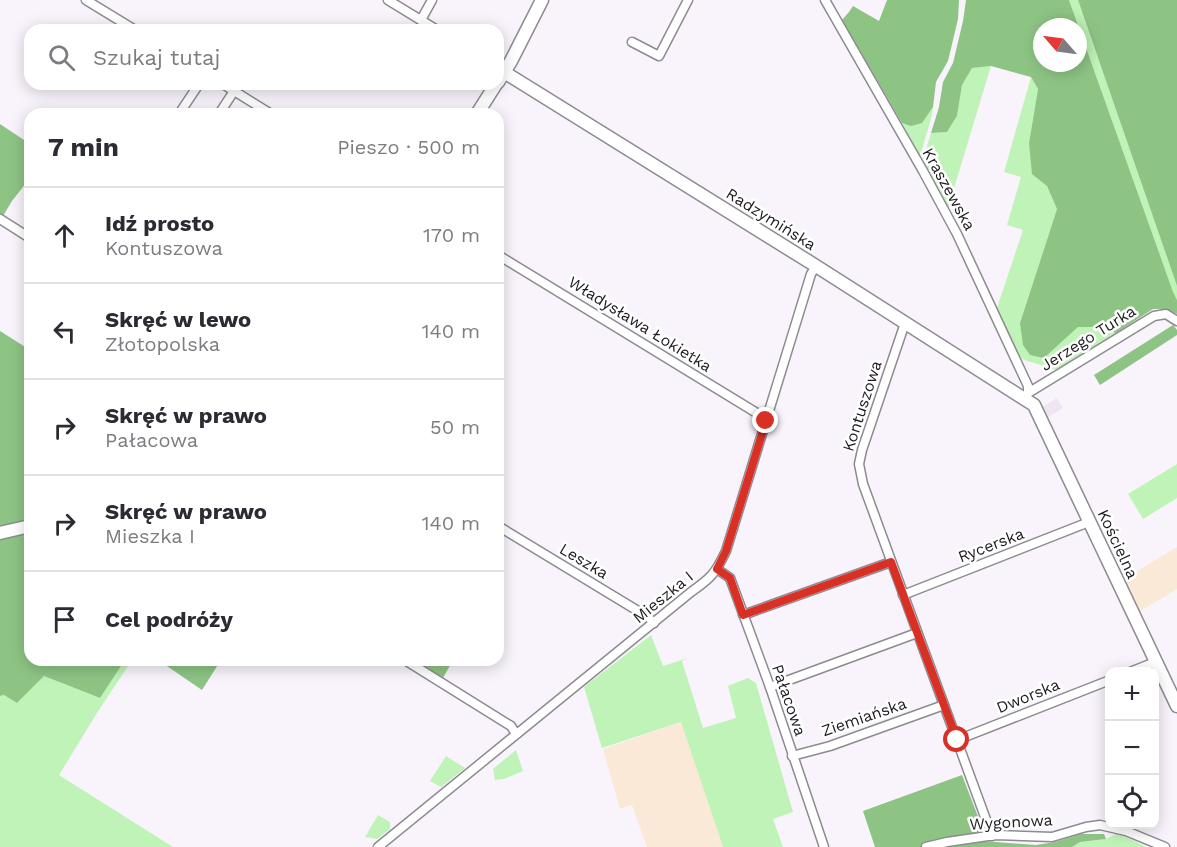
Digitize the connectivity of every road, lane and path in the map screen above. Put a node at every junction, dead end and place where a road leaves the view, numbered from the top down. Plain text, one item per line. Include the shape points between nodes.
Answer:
1 (86, 0) edge
2 (388, 0) edge
3 (432, 0) edge
4 (542, 0) edge
5 (688, 0) edge
6 (825, 0) edge
7 (421, 20) junction
8 (125, 24) edge
9 (427, 24) edge
10 (632, 42) dead end
11 (504, 67) edge
12 (504, 79) edge
13 (195, 90) edge
14 (491, 90) edge
15 (234, 91) joint
16 (183, 108) edge
17 (223, 108) edge
18 (261, 108) edge
19 (480, 108) edge
20 (0, 219) edge
21 (24, 233) edge
22 (504, 259) edge
23 (816, 266) junction
24 (1177, 321) edge
25 (905, 324) junction
26 (1027, 396) junction
27 (767, 418) junction
28 (1089, 522) junction
29 (24, 527) edge
30 (504, 530) edge
31 (0, 533) edge
32 (891, 562) junction
33 (717, 569) junction
34 (903, 595) junction
35 (743, 615) junction
36 (654, 623) junction
37 (917, 633) junction
38 (1155, 662) junction
39 (415, 666) edge
40 (1142, 667) edge
41 (1105, 682) edge
42 (770, 687) junction
43 (944, 705) junction
44 (1177, 706) edge
45 (516, 734) junction
46 (957, 740) junction
47 (792, 756) junction
48 (992, 836) junction
49 (378, 847) edge
50 (824, 847) edge
51 (926, 847) edge
52 (1165, 847) edge

1 - 8 street
2 - 7 street
3 - 7 street
4 - 11 street
5 - 10 street via 659,56
6 - 26 street, Kraszewska via 957,234 1028,386
7 - 9 street
12 - 23 street, Radzymińska
13 - 16 street
14 - 19 street
15 - 17 street
15 - 18 street
20 - 21 street
22 - 27 street, Władysława Łokietka
23 - 25 street, Radzymińska
23 - 27 street, Mieszka I
24 - 26 street, Jerzego Turka via 1166,314 1154,316
25 - 26 street, Radzymińska
25 - 32 street, Kontuszowa via 859,464
26 - 28 street, Kościelna
27 - 33 street, Mieszka I
28 - 34 street, Rycerska
28 - 38 street, Kościelna
29 - 31 street
30 - 36 street, Leszka
32 - 34 street, Kontuszowa
32 - 35 street
33 - 35 street, Pałacowa via 730,578
33 - 36 street, Mieszka I via 710,579
34 - 37 street, Kontuszowa
35 - 42 street, Pałacowa
36 - 45 street, Mieszka I
37 - 42 street
37 - 43 street, Kontuszowa
38 - 40 street
38 - 44 street, Kościelna
39 - 45 street via 511,726
41 - 46 street, Dworska
42 - 47 street, Pałacowa
43 - 46 street, Kontuszowa
43 - 47 street, Ziemiańska
45 - 49 street, Mieszka I
46 - 48 street, Kontuszowa
47 - 50 street, Pałacowa
48 - 51 street, Wygonowa
48 - 52 street, Wygonowa via 1052,837 1100,825

